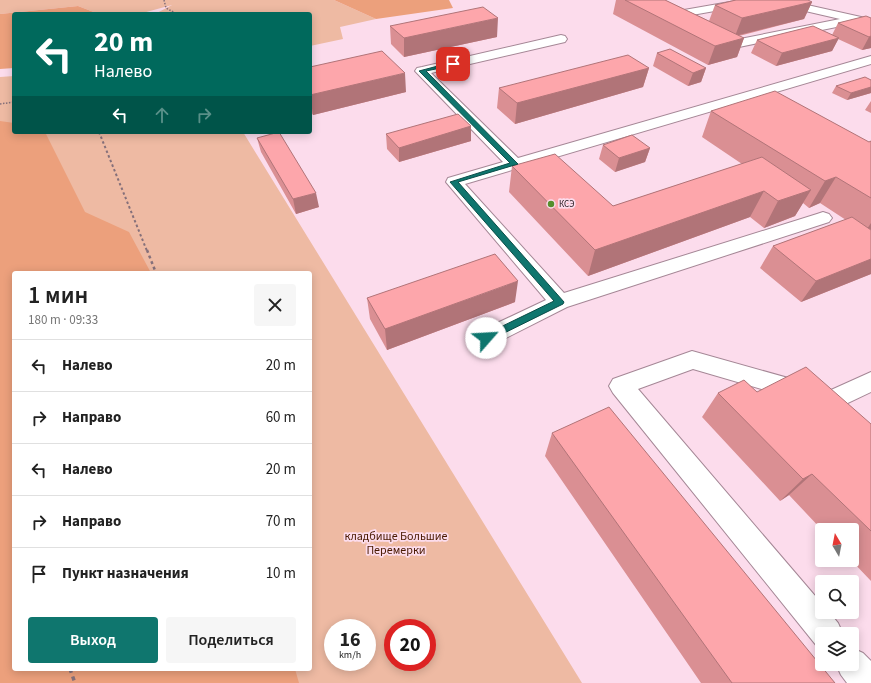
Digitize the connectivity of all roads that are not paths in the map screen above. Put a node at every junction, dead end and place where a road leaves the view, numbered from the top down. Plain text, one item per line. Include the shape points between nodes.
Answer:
1 (771, 1) edge
2 (757, 2) edge
3 (857, 18) junction
4 (871, 24) edge
5 (561, 39) dead end
6 (871, 60) edge
7 (514, 164) junction
8 (823, 218) dead end
9 (560, 302) junction
10 (486, 338) dead end
11 (871, 381) edge
12 (821, 627) edge
13 (858, 671) edge
14 (868, 683) edge

1 - 3 lane
2 - 3 lane via 684,13 715,35 739,43
3 - 4 lane
5 - 7 lane via 422,71
6 - 7 lane
7 - 9 lane via 454,182
8 - 9 lane
9 - 10 lane
11 - 12 lane via 833,400 692,360 621,386
13 - 14 lane

